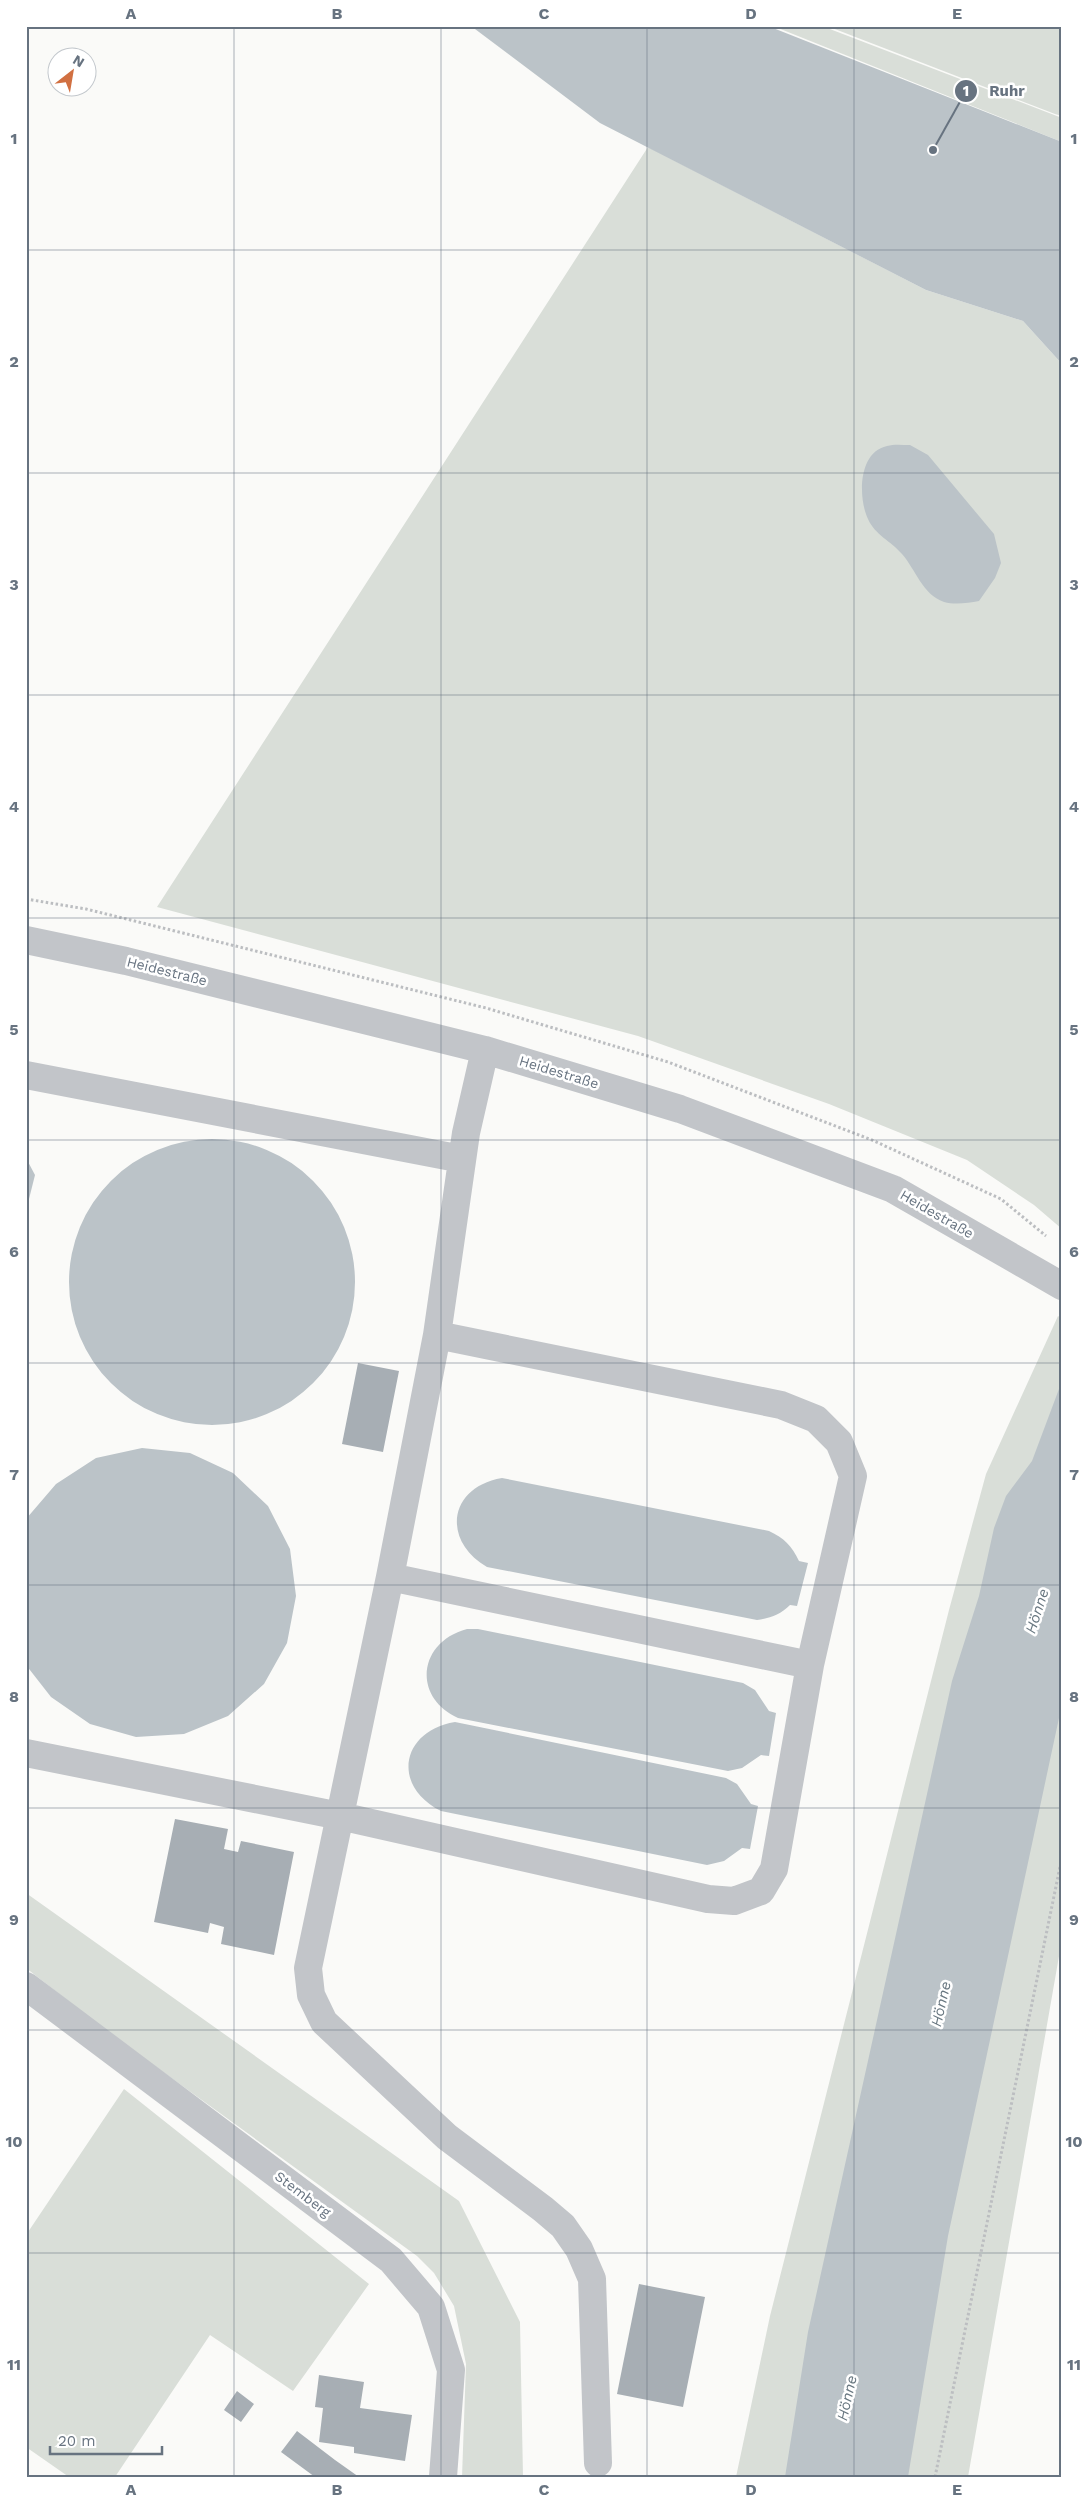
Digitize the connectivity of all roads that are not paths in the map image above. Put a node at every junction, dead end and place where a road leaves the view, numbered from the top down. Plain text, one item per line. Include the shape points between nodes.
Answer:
1 (26, 940) edge
2 (485, 1050) junction
3 (26, 1075) edge
4 (462, 1159) junction
5 (1062, 1286) edge
6 (437, 1335) junction
7 (390, 1577) junction
8 (810, 1665) junction
9 (26, 1753) edge
10 (340, 1816) junction
11 (26, 1986) edge
12 (598, 2463) dead end
13 (443, 2477) edge

1 - 2 street, Heidestraße
2 - 4 street
2 - 5 street, Heidestraße via 680,1108 893,1189
3 - 4 street
4 - 6 street
6 - 7 street
6 - 8 street via 781,1405 816,1419 839,1442 852,1476
7 - 8 street
7 - 10 street
8 - 10 street via 774,1869 761,1891 734,1901 708,1899
9 - 10 street
10 - 12 street via 308,1968 311,1994 324,2022 447,2137 544,2208 563,2226 579,2249 592,2279
11 - 13 street, Stemberg via 391,2260 431,2307 451,2370

